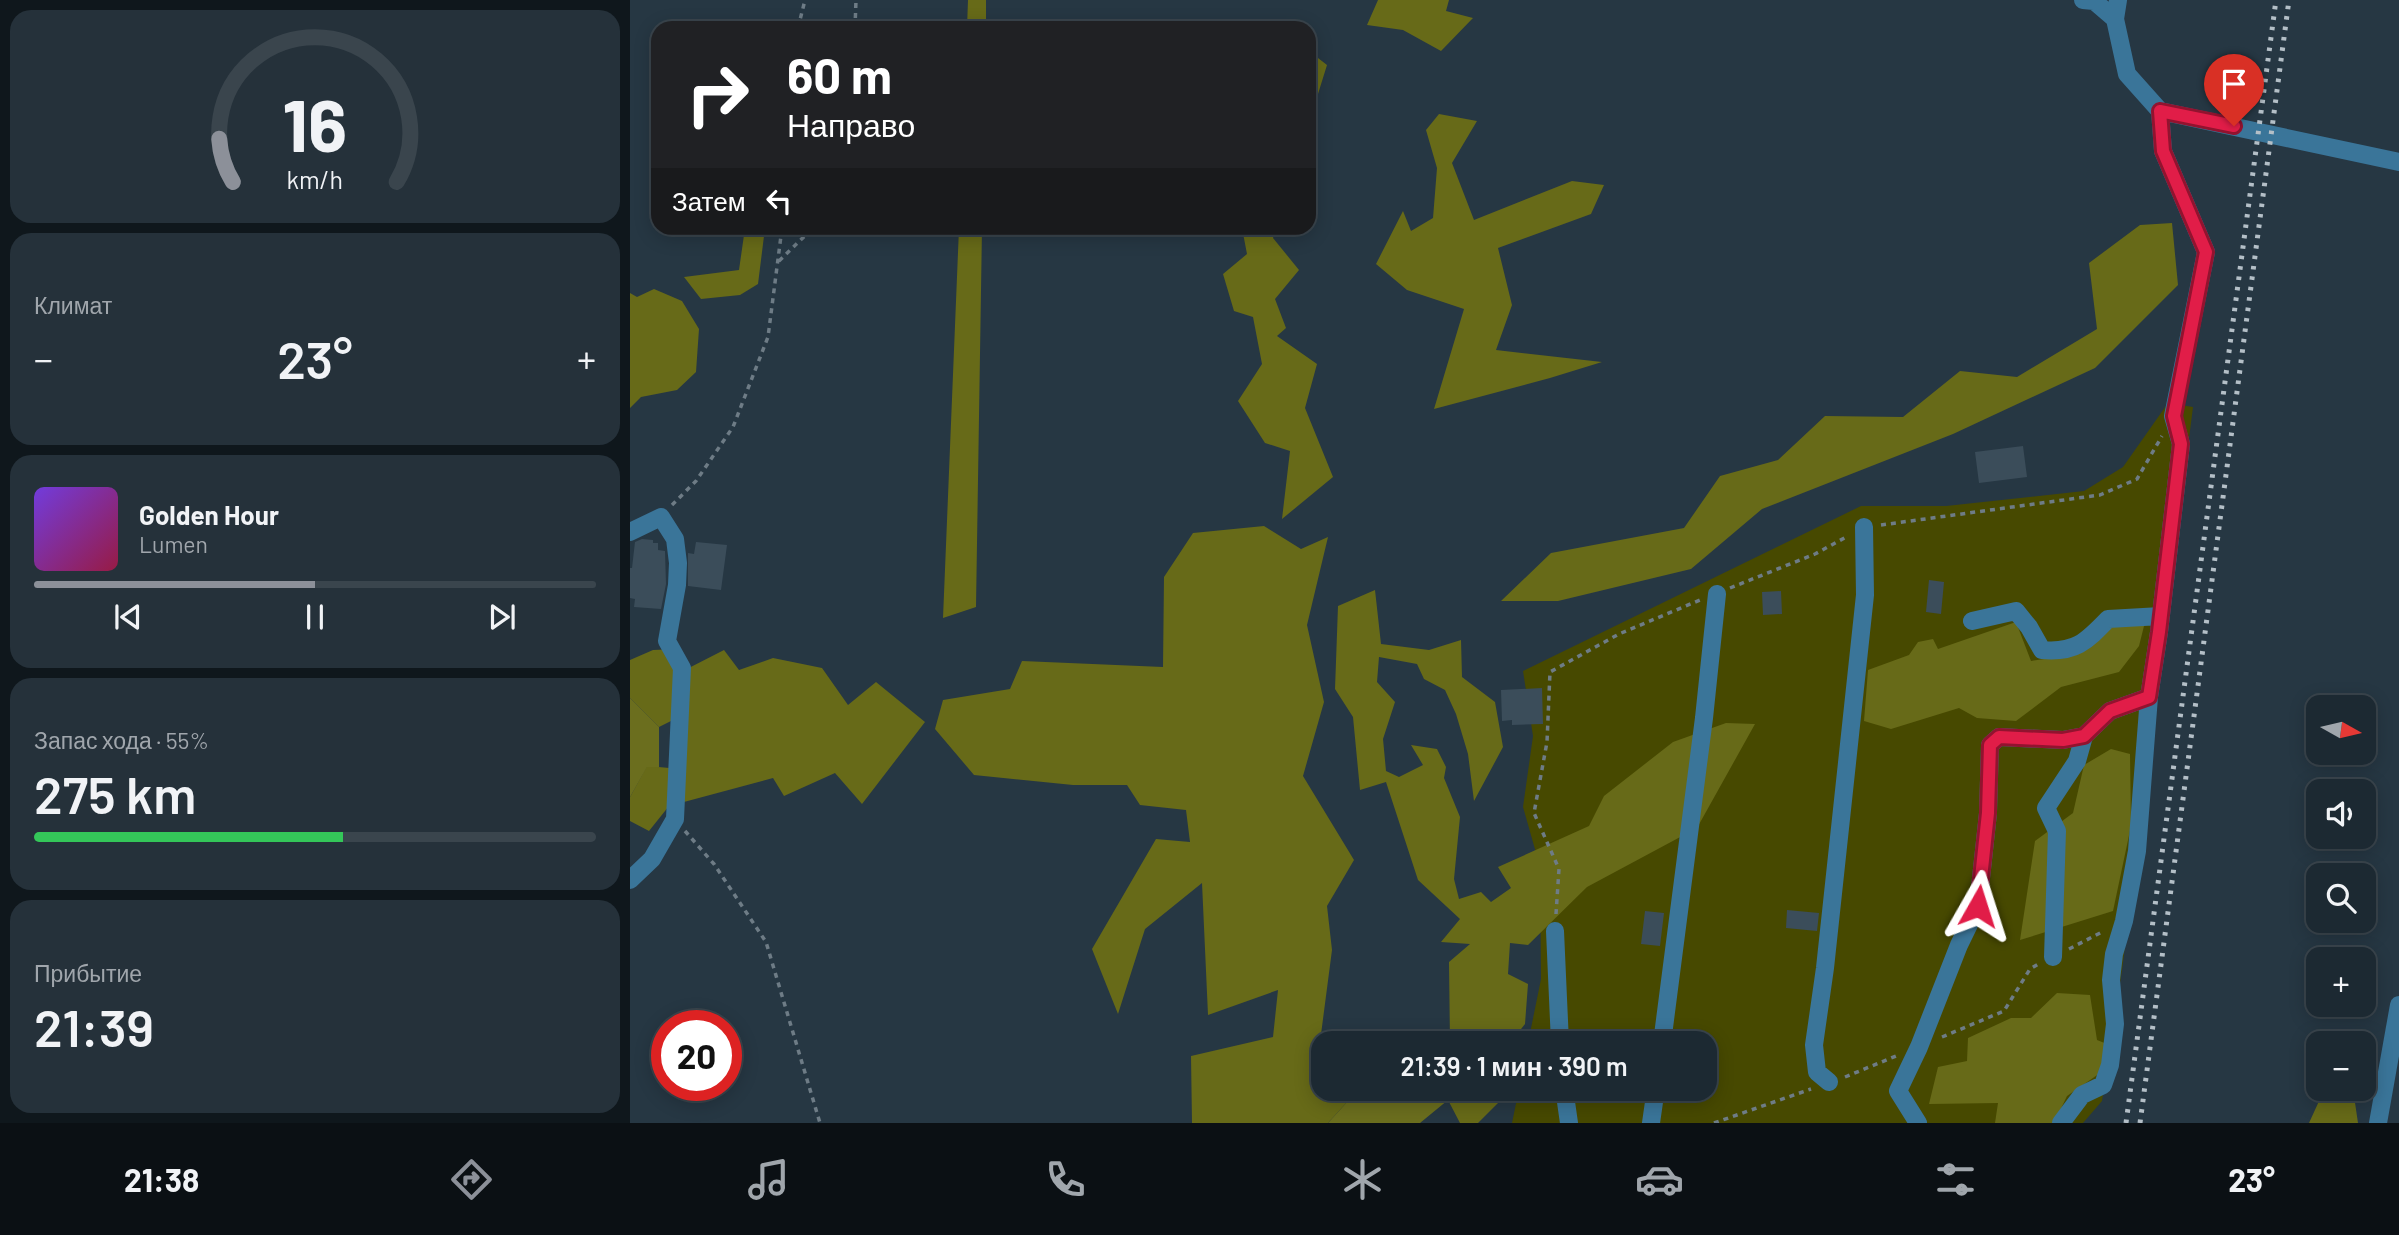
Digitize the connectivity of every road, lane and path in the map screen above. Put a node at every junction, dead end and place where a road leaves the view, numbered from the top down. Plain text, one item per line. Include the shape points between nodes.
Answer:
1 (805, 0) edge
2 (856, 0) edge
3 (2083, 0) edge
4 (2118, 0) edge
5 (2115, 19) junction
6 (800, 21) edge
7 (855, 21) edge
8 (2160, 111) junction
9 (2399, 162) edge
10 (781, 235) edge
11 (806, 235) edge
12 (778, 263) junction
13 (2174, 416) junction
14 (661, 517) junction
15 (1864, 527) junction
16 (630, 532) edge
17 (1717, 594) junction
18 (2161, 617) junction
19 (1972, 621) dead end
20 (2149, 697) junction
21 (2084, 736) junction
22 (675, 819) junction
23 (630, 880) edge
24 (1555, 931) joint
25 (2053, 957) dead end
26 (2399, 1005) edge
27 (1559, 1031) edge
28 (1664, 1031) edge
29 (1829, 1082) dead end
30 (1566, 1101) edge
31 (1654, 1101) edge
32 (820, 1123) edge
33 (1569, 1123) edge
34 (1651, 1123) edge
35 (1918, 1123) edge
36 (2061, 1123) edge
37 (2378, 1123) edge

1 - 6 path
2 - 7 path
3 - 5 street via 2094,1
4 - 5 street
5 - 8 street via 2127,74
8 - 9 street
8 - 13 street via 2163,151 2206,252
10 - 12 path
11 - 12 path
12 - 14 path via 768,337 733,428 696,481
13 - 15 path via 2137,479 2100,495
13 - 18 street via 2181,444
14 - 16 street
14 - 22 street via 674,539 678,563 667,640 682,668
15 - 17 path via 1815,554
15 - 29 street via 1865,595 1814,1045 1817,1072
17 - 24 path via 1619,634 1550,672 1547,742 1534,813 1559,869
17 - 28 street
18 - 19 street via 2108,619 2088,639 2062,652 2042,650 2016,611
18 - 20 street
20 - 21 street via 2110,711
20 - 36 street via 2137,851 2111,980 2115,1024 2110,1065 2103,1085 2082,1095
21 - 25 street via 2077,761 2046,808 2057,831
21 - 35 street via 2063,740 1999,737 1990,745 1978,906 1898,1091
22 - 23 street via 652,859
22 - 32 path via 715,864 766,942
24 - 27 street
26 - 37 street
30 - 33 street
31 - 34 street

